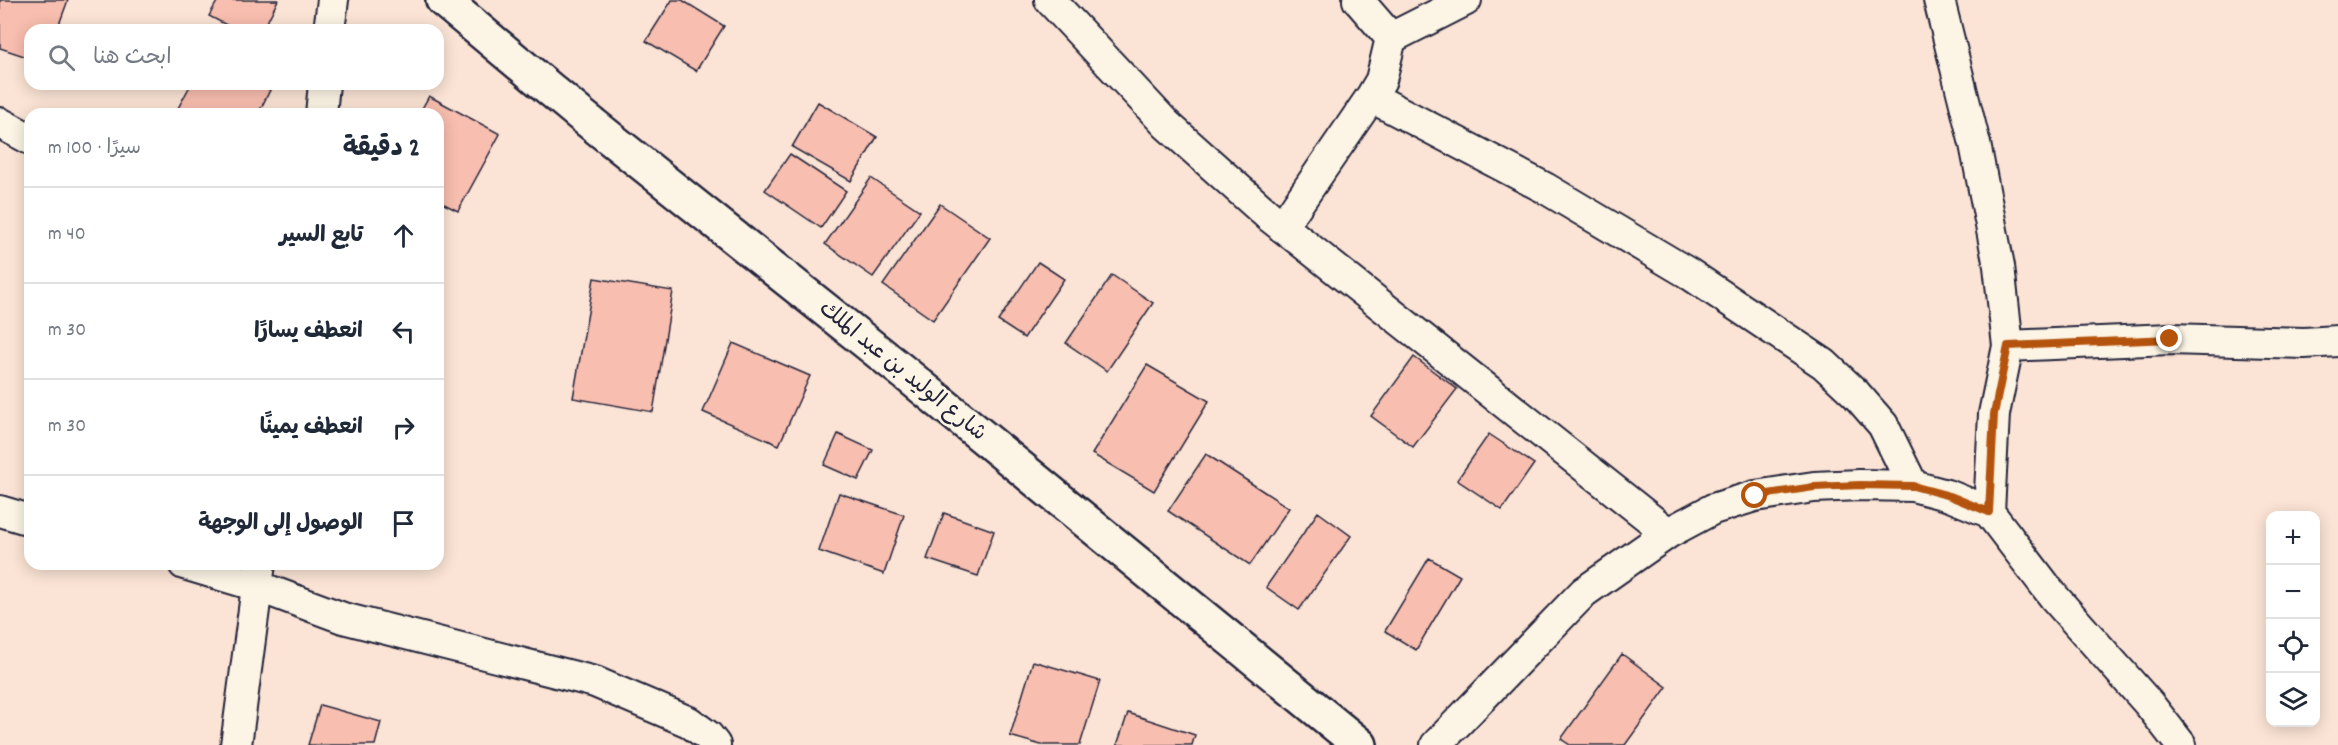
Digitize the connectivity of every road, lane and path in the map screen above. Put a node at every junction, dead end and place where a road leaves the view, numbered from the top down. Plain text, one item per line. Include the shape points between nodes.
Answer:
1 (333, 0) edge
2 (443, 0) edge
3 (1050, 0) edge
4 (1358, 0) edge
5 (1466, 0) edge
6 (1939, 0) edge
7 (330, 24) edge
8 (1391, 38) junction
9 (323, 90) edge
10 (1371, 98) junction
11 (322, 108) edge
12 (0, 123) edge
13 (24, 136) edge
14 (1282, 227) junction
15 (2338, 341) edge
16 (2008, 346) junction
17 (1913, 486) junction
18 (0, 511) edge
19 (1989, 512) junction
20 (24, 518) edge
21 (1668, 533) junction
22 (225, 570) edge
23 (259, 575) edge
24 (236, 745) edge
25 (715, 745) edge
26 (1360, 745) edge
27 (1436, 745) edge
28 (2181, 745) edge

1 - 7 street
2 - 26 street, شارع الوليد بن عبد الملك
3 - 14 street via 1166,124
4 - 8 street
5 - 8 street
6 - 16 street via 1977,155 1999,266
8 - 10 street via 1381,80
9 - 11 street
10 - 14 street
10 - 17 street via 1545,188 1688,273 1824,364 1883,425
12 - 13 street
14 - 21 street
15 - 16 street via 2159,339
16 - 19 street via 1994,414
17 - 19 street
17 - 21 street via 1814,487 1755,496 1713,509
18 - 20 street
19 - 28 street via 2054,597
21 - 27 street via 1584,592
22 - 23 street
23 - 24 street
23 - 25 street via 343,618 594,682 689,722

